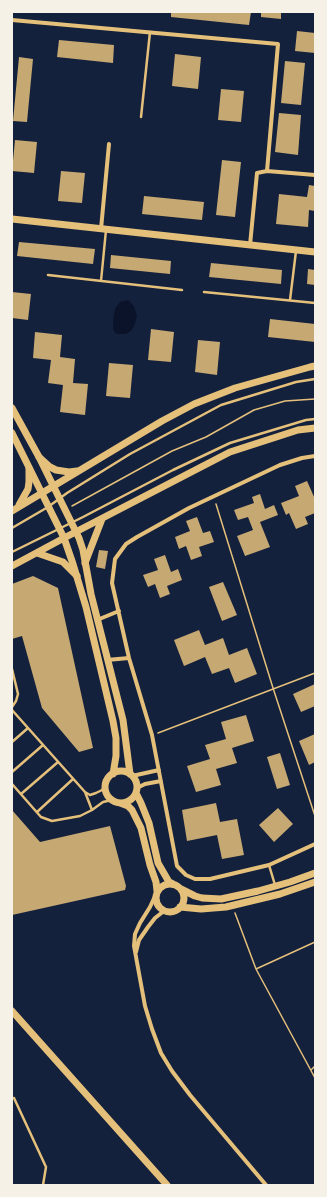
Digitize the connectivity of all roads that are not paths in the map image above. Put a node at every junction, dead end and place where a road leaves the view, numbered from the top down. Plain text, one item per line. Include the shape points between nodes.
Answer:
1 (12, 20) edge
2 (150, 32) junction
3 (142, 117) dead end
4 (109, 144) dead end
5 (267, 171) junction
6 (315, 175) edge
7 (12, 219) edge
8 (103, 230) junction
9 (250, 245) junction
10 (296, 250) junction
11 (315, 252) edge
12 (48, 275) dead end
13 (101, 281) junction
14 (182, 290) dead end
15 (204, 292) dead end
16 (290, 300) junction
17 (315, 303) edge
18 (315, 366) edge
19 (315, 379) edge
20 (12, 408) edge
21 (315, 419) edge
22 (315, 428) edge
23 (12, 433) edge
24 (315, 456) edge
25 (39, 457) junction
26 (29, 468) junction
27 (80, 470) junction
28 (54, 486) junction
29 (41, 493) junction
30 (60, 499) junction
31 (48, 507) junction
32 (15, 509) edge
33 (102, 519) junction
34 (71, 522) junction
35 (12, 528) edge
36 (58, 528) junction
37 (76, 532) junction
38 (64, 538) junction
39 (12, 552) edge
40 (37, 553) junction
41 (85, 563) junction
42 (12, 566) edge
43 (77, 576) junction
44 (119, 611) junction
45 (98, 620) junction
46 (129, 658) junction
47 (107, 660) junction
48 (12, 669) edge
49 (12, 709) edge
50 (28, 728) junction
51 (12, 742) edge
52 (43, 745) junction
53 (58, 762) junction
54 (159, 770) junction
55 (12, 772) edge
56 (113, 774) junction
57 (131, 775) junction
58 (73, 779) junction
59 (161, 781) junction
60 (12, 784) edge
61 (106, 784) junction
62 (136, 791) junction
63 (85, 792) junction
64 (21, 794) junction
65 (112, 800) junction
66 (120, 803) junction
67 (92, 810) junction
68 (37, 812) junction
69 (315, 844) edge
70 (269, 865) junction
71 (315, 873) edge
72 (315, 882) edge
73 (174, 884) junction
74 (275, 885) junction
75 (181, 889) junction
76 (156, 892) junction
77 (180, 907) junction
78 (164, 911) junction
79 (136, 955) junction
80 (12, 1011) edge
81 (14, 1098) dead end
82 (43, 1185) edge
83 (167, 1185) edge
84 (266, 1185) edge

1 - 2 street
2 - 3 lane
2 - 5 street via 278,44
4 - 8 street
5 - 6 street
5 - 9 street via 257,173
7 - 8 street
8 - 9 street
8 - 13 lane
9 - 10 street
10 - 11 street
10 - 16 lane
12 - 13 lane
13 - 14 lane
15 - 16 lane
16 - 17 lane
18 - 27 street via 235,388 194,404
19 - 30 lane via 296,382 221,405 130,454
20 - 25 street
21 - 34 lane via 230,443
22 - 33 street via 298,430 230,452
23 - 26 street
24 - 44 street via 280,465 213,496 126,544 115,559 112,583
25 - 27 street via 56,470
25 - 28 street
26 - 29 street
26 - 32 street via 28,489 22,502
27 - 28 street
28 - 29 street
28 - 30 street
29 - 31 street
29 - 32 street
30 - 31 lane
30 - 34 street
31 - 35 lane
31 - 36 street
33 - 37 street
33 - 41 street
34 - 36 lane
34 - 37 street
36 - 38 street
36 - 39 lane
37 - 38 street
37 - 41 street
38 - 40 street
38 - 43 street
40 - 42 street
40 - 43 street via 63,562
41 - 45 street
43 - 56 street via 113,721 116,744
44 - 45 street
44 - 46 street
45 - 47 street
46 - 47 street
46 - 54 street via 152,735
47 - 57 street via 123,720
48 - 49 lane via 18,694
49 - 50 lane
50 - 51 lane
50 - 52 lane
52 - 53 lane
52 - 55 lane
53 - 58 lane
53 - 64 lane
54 - 57 street
54 - 59 street
56 - 57 street via 121,771
56 - 61 street
57 - 62 street via 136,783
58 - 63 lane
58 - 68 lane
59 - 62 street via 145,784
59 - 70 street via 177,866 186,875 210,880
60 - 64 lane
61 - 63 lane via 96,793 90,795
61 - 65 street via 106,792
62 - 66 street via 129,801
62 - 73 street via 149,823 158,863 169,882
63 - 67 lane
64 - 68 lane
65 - 66 street
65 - 67 lane via 103,802
66 - 76 street via 132,810 142,828 156,882
67 - 68 lane via 80,816 52,821 41,817
69 - 70 street
70 - 74 lane
71 - 74 street
72 - 77 street via 280,894 232,905 209,909
73 - 75 street
73 - 76 street via 166,884
74 - 75 street via 221,899 202,898
75 - 77 street via 184,898
76 - 78 street via 158,906
76 - 79 street via 135,934
77 - 78 street via 173,912
78 - 79 street via 154,919 139,940
79 - 84 street via 145,1006 161,1053 190,1094
80 - 83 street
81 - 82 lane via 46,1167

